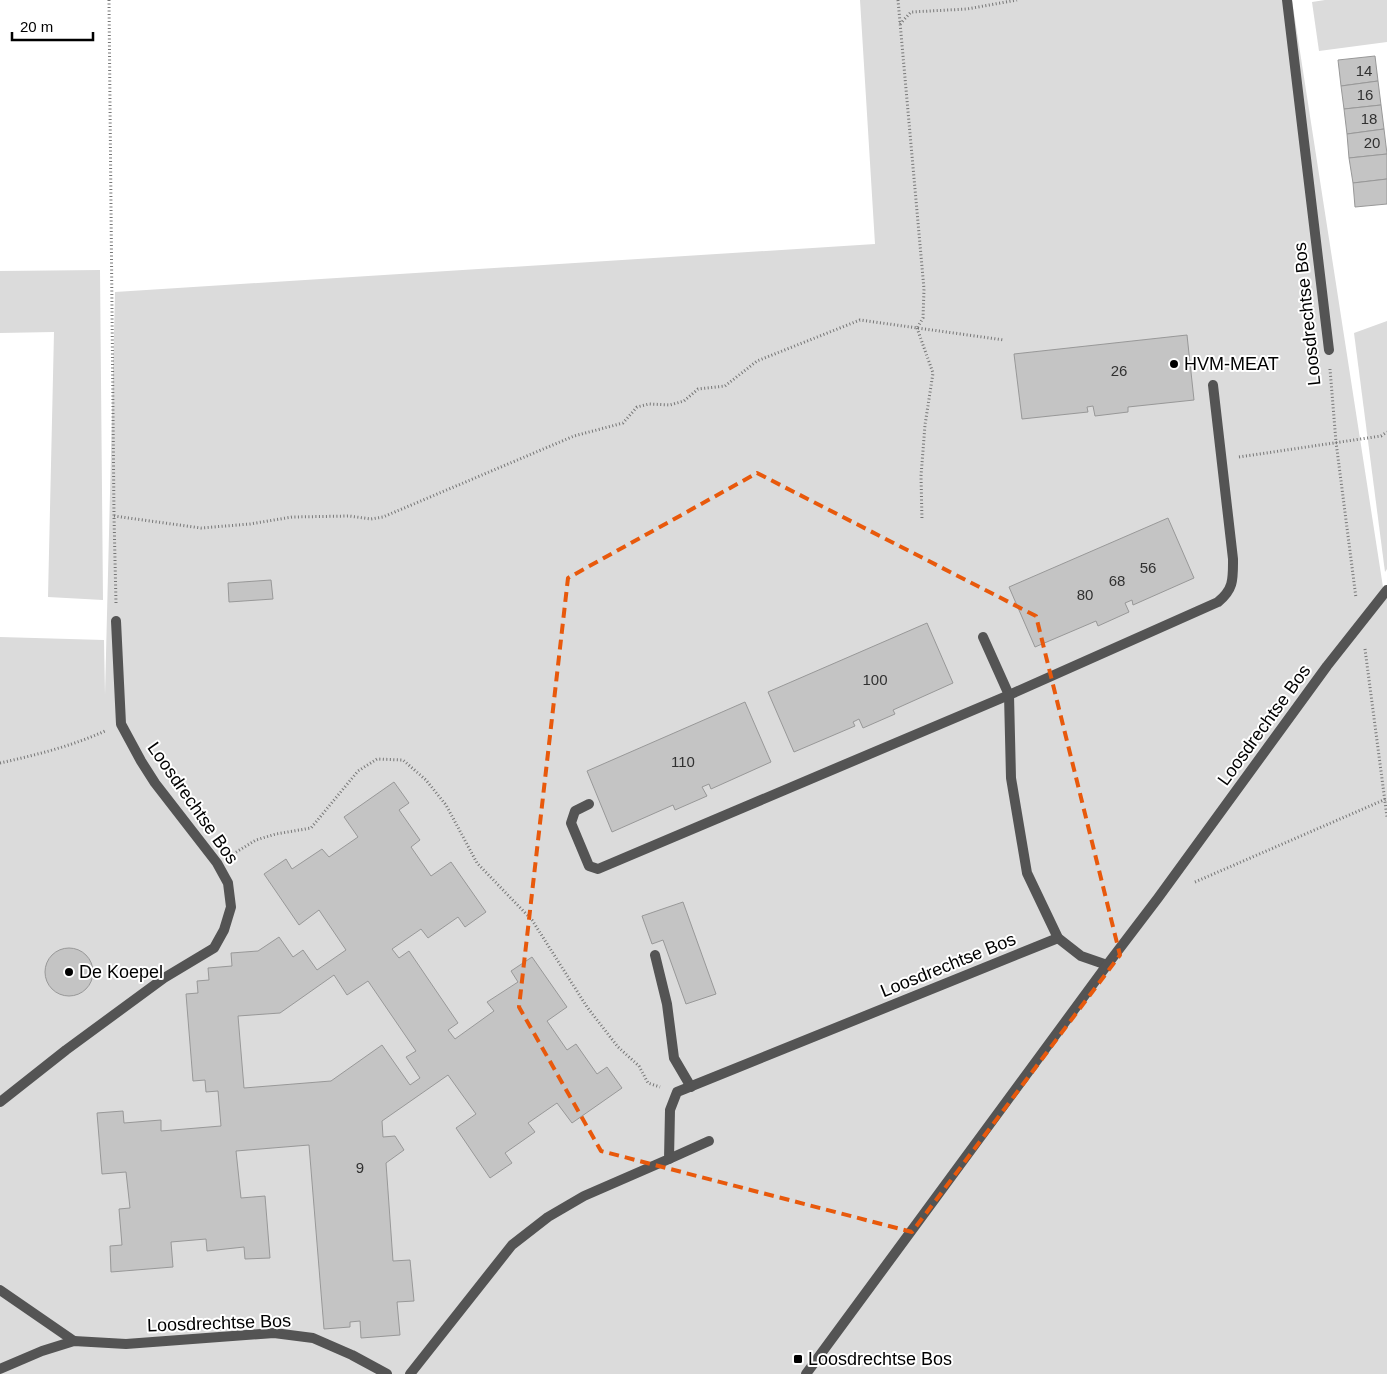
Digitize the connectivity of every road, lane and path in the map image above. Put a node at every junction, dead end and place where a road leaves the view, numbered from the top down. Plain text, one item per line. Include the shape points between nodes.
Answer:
1 (109, 0) edge
2 (898, 0) edge
3 (1017, 0) edge
4 (1288, 0) edge
5 (900, 24) junction
6 (917, 328) junction
7 (1004, 340) dead end
8 (1328, 350) joint
9 (1213, 385) dead end
10 (1387, 432) edge
11 (1336, 442) junction
12 (1221, 459) junction
13 (114, 516) junction
14 (922, 520) dead end
15 (1387, 590) edge
16 (116, 621) joint
17 (1360, 625) junction
18 (982, 637) dead end
19 (1009, 695) junction
20 (121, 724) junction
21 (0, 762) edge
22 (1386, 799) edge
23 (589, 804) dead end
24 (1387, 817) edge
25 (217, 863) junction
26 (1194, 882) dead end
27 (1058, 938) junction
28 (655, 955) dead end
29 (1107, 965) junction
30 (691, 1086) junction
31 (678, 1092) junction
32 (0, 1102) edge
33 (709, 1141) dead end
34 (669, 1159) junction
35 (0, 1290) edge
36 (74, 1341) junction
37 (0, 1369) edge
38 (387, 1374) edge
39 (410, 1374) edge
40 (806, 1374) edge

1 - 13 path
2 - 5 path
3 - 5 path via 911,12
4 - 8 street, Loosdrechtse Bos
5 - 6 path via 924,289 922,318
6 - 7 path
6 - 13 path via 860,320 757,361 725,386 698,389 684,401 670,405 649,404 637,408 623,423 574,436 383,517 292,517 201,528
6 - 14 path via 932,373 921,476
8 - 11 path, Loosdrechtse Bos
9 - 12 street
10 - 11 path via 1381,436
11 - 12 path
11 - 17 path, Loosdrechtse Bos
12 - 19 street via 1233,559 1233,580 1227,595 1218,602
13 - 16 path
15 - 17 street, Loosdrechtse Bos
16 - 20 street, Loosdrechtse Bos
17 - 22 path
17 - 29 street, Loosdrechtse Bos
18 - 19 street
19 - 23 street via 598,869 589,866 571,823 575,811
19 - 27 street via 1011,778 1027,873
20 - 21 path via 89,738
20 - 25 street, Loosdrechtse Bos via 155,783
22 - 24 path
22 - 26 path
25 - 31 path via 256,840 311,828 358,771 377,759 403,760 426,780 446,805 477,863 532,920 587,1007 618,1047 639,1066 648,1083
25 - 32 street, Loosdrechtse Bos via 228,883 231,907 214,948 164,978
27 - 29 street via 1081,956
27 - 30 street, Loosdrechtse Bos
28 - 30 street via 668,1004 674,1058
29 - 40 street, Loosdrechtse Bos
30 - 31 street, Loosdrechtse Bos
31 - 34 street via 670,1110
33 - 34 street
34 - 39 street via 584,1196 548,1217 512,1245
35 - 36 street
36 - 37 street, Loosdrechtse Bos
36 - 38 street, Loosdrechtse Bos via 126,1344 284,1334 313,1338

